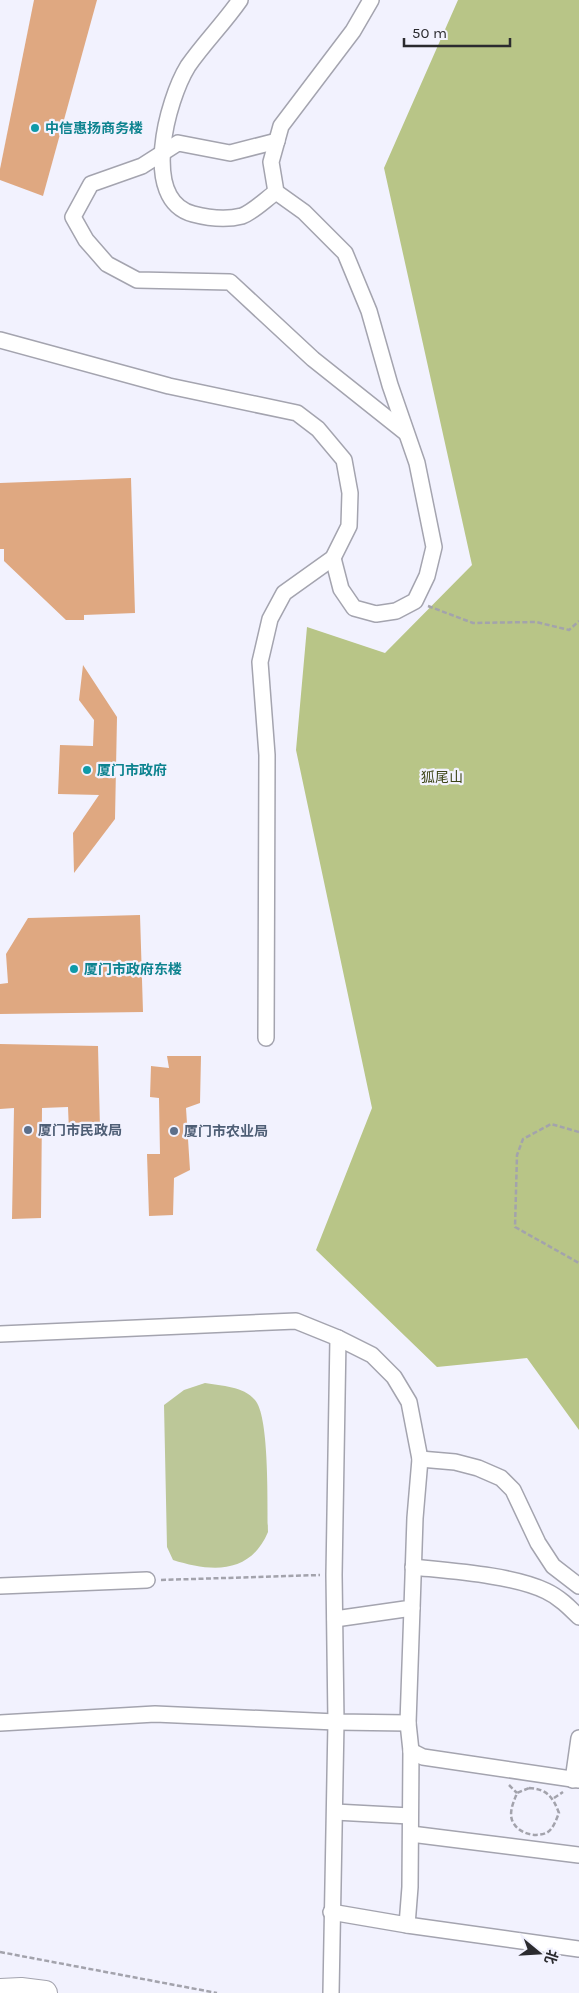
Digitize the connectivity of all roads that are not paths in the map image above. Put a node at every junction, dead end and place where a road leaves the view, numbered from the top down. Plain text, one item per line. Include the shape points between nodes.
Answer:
1 (240, 0) edge
2 (371, 0) edge
3 (277, 142) junction
4 (162, 153) junction
5 (276, 192) junction
6 (0, 340) edge
7 (407, 434) junction
8 (332, 558) junction
9 (266, 1038) dead end
10 (0, 1334) edge
11 (338, 1338) junction
12 (420, 1459) junction
13 (413, 1567) junction
14 (148, 1580) road end
15 (0, 1586) edge
16 (579, 1586) edge
17 (412, 1608) junction
18 (579, 1617) edge
19 (335, 1619) junction
20 (336, 1722) junction
21 (0, 1723) edge
22 (408, 1723) junction
23 (579, 1738) edge
24 (411, 1751) junction
25 (576, 1780) edge
26 (335, 1812) junction
27 (410, 1816) junction
28 (411, 1834) junction
29 (579, 1855) edge
30 (331, 1912) junction
31 (408, 1925) junction
32 (579, 1949) edge
33 (0, 1972) edge
34 (10, 1991) edge
35 (45, 1993) edge
36 (331, 1993) edge

1 - 4 street via 188,67 168,115
2 - 3 street via 353,31 281,126
3 - 4 street via 230,153 178,143
3 - 5 street via 271,162
4 - 5 street via 166,192 180,210 210,218 242,216
4 - 7 street via 142,166 91,184 73,217 86,240 108,264 137,280 230,282 313,359
5 - 7 street via 304,212 346,253 369,311
6 - 8 street via 169,386 297,413 324,436 344,460 350,493 349,526
7 - 8 street via 417,463 434,547 427,576 415,601 396,611 376,614 354,608 341,589
8 - 9 street via 284,593 270,619 260,662 267,755
10 - 11 street via 296,1322
11 - 12 street via 372,1355 394,1377 409,1402
11 - 19 street
12 - 13 street
12 - 16 street via 471,1466 501,1478 513,1490 538,1543 553,1566
13 - 17 street
13 - 18 street via 532,1585 547,1591
14 - 15 street
17 - 19 street
17 - 22 street
19 - 20 street
20 - 21 street via 155,1714
20 - 22 street
20 - 26 street
22 - 24 street
23 - 25 street
24 - 25 street via 423,1757
24 - 27 street
26 - 27 street
26 - 30 street
27 - 28 street
28 - 29 street
28 - 31 street
30 - 31 street
30 - 36 street
31 - 32 street
33 - 34 main road
34 - 35 main road

